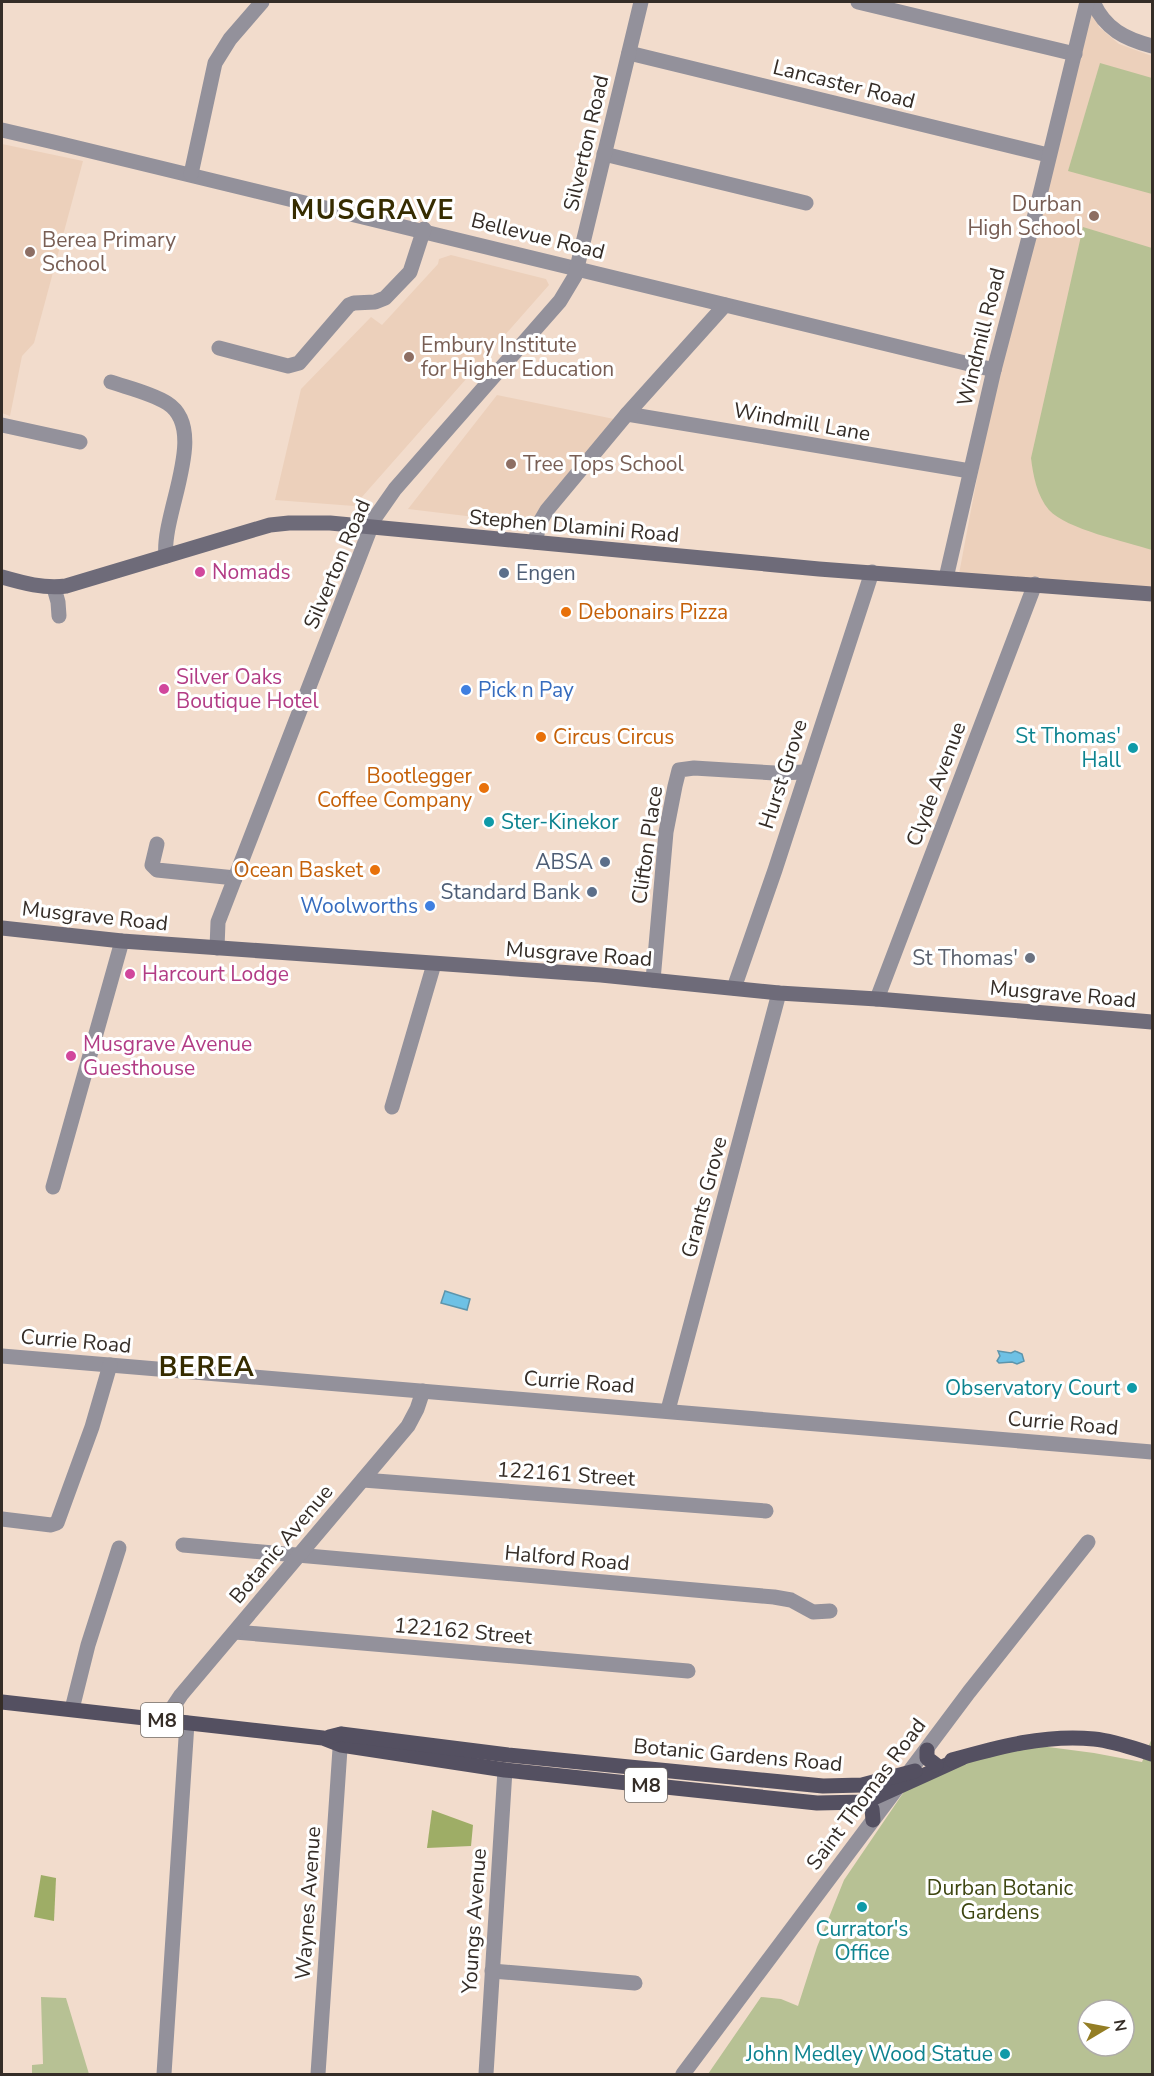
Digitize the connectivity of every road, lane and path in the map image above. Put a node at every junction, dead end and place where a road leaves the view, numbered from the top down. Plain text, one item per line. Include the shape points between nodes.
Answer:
1 (262, 2) edge
2 (641, 2) edge
3 (858, 2) edge
4 (1087, 2) edge
5 (1093, 2) edge
6 (1152, 46) edge
7 (629, 53) junction
8 (1075, 54) junction
9 (2, 130) edge
10 (604, 154) junction
11 (1048, 155) junction
12 (191, 174) junction
13 (806, 203) dead end
14 (424, 229) junction
15 (579, 267) junction
16 (725, 305) junction
17 (219, 348) dead end
18 (994, 370) junction
19 (111, 382) dead end
20 (627, 414) junction
21 (2, 425) edge
22 (80, 442) dead end
23 (970, 471) junction
24 (371, 527) junction
25 (535, 542) junction
26 (166, 556) junction
27 (872, 572) junction
28 (2, 578) edge
29 (946, 578) junction
30 (1035, 584) junction
31 (54, 588) junction
32 (1152, 594) edge
33 (59, 616) dead end
34 (806, 772) junction
35 (157, 844) dead end
36 (235, 878) junction
37 (2, 928) edge
38 (122, 941) junction
39 (217, 948) junction
40 (434, 964) junction
41 (653, 980) junction
42 (734, 988) junction
43 (779, 993) junction
44 (877, 999) junction
45 (1152, 1022) edge
46 (392, 1107) dead end
47 (52, 1187) dead end
48 (2, 1356) edge
49 (110, 1365) junction
50 (423, 1391) junction
51 (668, 1410) junction
52 (1152, 1452) edge
53 (363, 1480) junction
54 (766, 1511) dead end
55 (2, 1520) edge
56 (1088, 1542) dead end
57 (183, 1545) dead end
58 (119, 1548) dead end
59 (297, 1555) junction
60 (830, 1611) dead end
61 (235, 1632) junction
62 (688, 1671) dead end
63 (2, 1702) edge
64 (72, 1709) junction
65 (168, 1721) junction
66 (188, 1723) junction
67 (341, 1739) junction
68 (927, 1750) junction
69 (1152, 1754) edge
70 (962, 1758) junction
71 (936, 1765) junction
72 (505, 1770) junction
73 (915, 1775) junction
74 (897, 1781) junction
75 (866, 1802) junction
76 (873, 1820) junction
77 (492, 1971) junction
78 (635, 1983) dead end
79 (164, 2074) edge
80 (318, 2074) edge
81 (486, 2074) edge
82 (683, 2074) edge

1 - 12 street via 215,63
2 - 7 street, Silverton Road
3 - 8 street
4 - 8 street, Windmill Road
5 - 6 street via 1110,28
7 - 10 street, Silverton Road
7 - 11 street, Lancaster Road
8 - 11 street, Windmill Road
9 - 12 street, Bellevue Road
10 - 13 street
10 - 15 street, Silverton Road
11 - 18 street, Windmill Road
12 - 14 street, Bellevue Road
14 - 15 street, Bellevue Road
14 - 17 street via 406,276 381,300 349,305 299,363 288,366
15 - 16 street, Bellevue Road
15 - 24 street, Silverton Road via 560,301 395,489
16 - 18 street, Bellevue Road
16 - 20 street
18 - 23 street, Windmill Road
19 - 26 street via 169,404 184,429 186,451 166,531
20 - 23 street, Windmill Lane
20 - 25 street via 543,514
21 - 22 street
23 - 29 street, Windmill Road
24 - 25 main road, Stephen Dlamini Road
24 - 26 main road, Stephen Dlamini Road via 279,524
24 - 36 street, Silverton Road
25 - 27 main road, Stephen Dlamini Road
26 - 31 main road, Stephen Dlamini Road
27 - 29 main road, Stephen Dlamini Road
27 - 34 street, Hurst Grove
28 - 31 main road, Stephen Dlamini Road
29 - 30 main road, Stephen Dlamini Road
30 - 32 main road, Stephen Dlamini Road
30 - 44 street, Clyde Avenue
31 - 33 street
34 - 41 street, Clifton Place via 680,770 666,832
34 - 42 street, Hurst Grove
35 - 36 street via 152,865 157,870
36 - 39 street, Silverton Road via 218,922
37 - 38 main road, Musgrave Road
38 - 39 main road, Musgrave Road
38 - 47 street
39 - 40 main road, Musgrave Road
40 - 41 main road, Musgrave Road
40 - 46 street
41 - 42 main road, Musgrave Road
42 - 43 main road, Musgrave Road
43 - 44 main road, Musgrave Road
43 - 51 street, Grants Grove
44 - 45 main road, Musgrave Road
48 - 49 street, Currie Road
49 - 50 street, Currie Road
49 - 55 street via 58,1522 55,1525
50 - 51 street, Currie Road
50 - 53 street, Botanic Avenue via 408,1426
51 - 52 street, Currie Road
53 - 54 street, 122161 Street
53 - 59 street, Botanic Avenue
56 - 68 street, Saint Thomas Road
57 - 59 street, Halford Road
58 - 64 street
59 - 60 street, Halford Road via 774,1597 813,1612
59 - 61 street, Botanic Avenue
61 - 62 street, 122162 Street
61 - 65 street, Botanic Avenue via 181,1695
63 - 64 main road, Botanic Gardens Road / M8
64 - 65 main road, Botanic Gardens Road / M8
65 - 66 main road, Botanic Gardens Road / M8
66 - 67 main road, Botanic Gardens Road / M8
66 - 79 street
67 - 72 main road, Botanic Gardens Road / M8
67 - 74 main road, Botanic Gardens Road / M8 via 823,1786
67 - 80 street, Waynes Avenue
68 - 71 main road via 927,1758
68 - 73 street, Saint Thomas Road
69 - 70 main road, M8 via 1118,1743 1068,1738 995,1748
70 - 71 main road, Botanic Gardens Road / M8
70 - 73 main road, Botanic Gardens Road / M8
71 - 73 main road, Botanic Gardens Road / M8
72 - 75 main road, Botanic Gardens Road / M8 via 769,1799
72 - 77 street, Youngs Avenue
73 - 74 main road, Botanic Gardens Road / M8
74 - 75 main road, Botanic Gardens Road / M8
74 - 76 street, Saint Thomas Road
75 - 76 main road via 872,1809
76 - 82 street, Saint Thomas Road
77 - 78 street
77 - 81 street, Youngs Avenue

